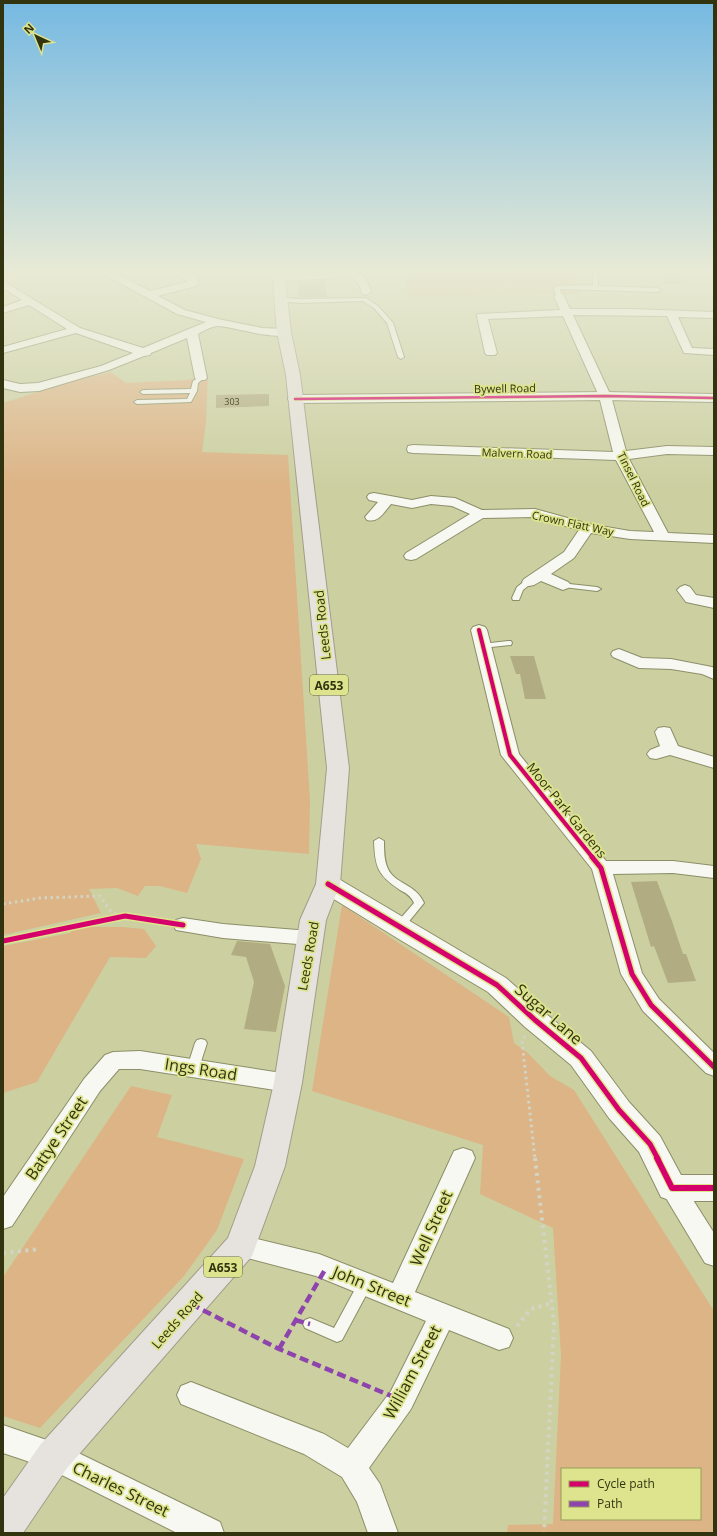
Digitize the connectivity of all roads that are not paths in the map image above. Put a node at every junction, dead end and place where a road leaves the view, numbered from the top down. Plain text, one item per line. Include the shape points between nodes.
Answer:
1 (33, 342) edge
2 (109, 342) edge
3 (172, 342) edge
4 (194, 342) edge
5 (286, 342) edge
6 (396, 342) edge
7 (488, 342) edge
8 (579, 342) edge
9 (684, 342) edge
10 (3, 350) edge
11 (714, 352) edge
12 (146, 353) junction
13 (491, 353) dead end
14 (401, 357) dead end
15 (201, 378) joint
16 (3, 384) edge
17 (194, 390) junction
18 (142, 392) dead end
19 (605, 396) junction
20 (714, 398) edge
21 (295, 399) junction
22 (137, 402) dead end
23 (413, 449) dead end
24 (714, 451) edge
25 (621, 456) junction
26 (374, 497) dead end
27 (388, 499) junction
28 (480, 514) junction
29 (372, 518) dead end
30 (587, 528) junction
31 (663, 536) junction
32 (714, 539) edge
33 (411, 556) dead end
34 (534, 578) junction
35 (562, 585) joint
36 (597, 589) dead end
37 (516, 598) dead end
38 (685, 598) dead end
39 (714, 603) edge
40 (481, 638) joint
41 (508, 643) dead end
42 (619, 654) dead end
43 (714, 674) edge
44 (663, 745) dead end
45 (714, 763) edge
46 (379, 841) dead end
47 (601, 868) junction
48 (714, 872) edge
49 (328, 884) junction
50 (183, 925) dead end
51 (398, 927) junction
52 (310, 938) junction
53 (201, 1043) dead end
54 (113, 1061) joint
55 (714, 1067) edge
56 (193, 1068) junction
57 (288, 1083) junction
58 (463, 1158) dead end
59 (672, 1188) junction
60 (714, 1188) edge
61 (3, 1218) edge
62 (241, 1246) junction
63 (714, 1255) edge
64 (365, 1284) junction
65 (399, 1298) junction
66 (443, 1315) junction
67 (310, 1324) dead end
68 (499, 1338) road end
69 (191, 1394) dead end
70 (3, 1440) edge
71 (54, 1456) junction
72 (352, 1467) junction
73 (3, 1530) edge
74 (209, 1533) edge
75 (383, 1533) edge

1 - 10 street
2 - 12 street
3 - 12 street
4 - 15 street
5 - 21 main road, Leeds Road / A653
6 - 14 lane
7 - 13 street
8 - 19 street, Tinsel Road
9 - 11 street via 688,351
12 - 16 street via 39,387 20,388
15 - 17 lane via 195,382
17 - 18 lane
17 - 22 lane via 189,401
19 - 20 street, Bywell Road
19 - 21 street, Bywell Road
19 - 25 street, Tinsel Road
21 - 49 main road, Leeds Road / A653 via 338,768
23 - 25 street, Malvern Road
24 - 25 street, Malvern Road via 667,450
25 - 31 street, Tinsel Road
26 - 27 street, Crown Flatt Way
27 - 28 street, Crown Flatt Way via 412,504 430,500 455,502
27 - 29 street
28 - 30 street, Crown Flatt Way via 535,513
28 - 33 street
30 - 31 street, Crown Flatt Way via 630,535
30 - 34 street via 569,555
31 - 32 street, Crown Flatt Way
34 - 35 street
34 - 37 lane via 520,589
35 - 36 lane
38 - 39 street
40 - 41 lane
40 - 47 street, Moor Park Gardens via 510,755
42 - 43 street via 634,667 671,664 706,670
44 - 45 street
46 - 51 lane via 379,860 382,869 387,876 416,896 419,903
47 - 48 street via 673,866
47 - 55 street, Moor Park Gardens via 632,974 651,1005
49 - 51 street, Sugar Lane
49 - 52 main road, Leeds Road / A653 via 313,920
50 - 52 street
51 - 59 street, Sugar Lane via 497,985 581,1058 619,1110 650,1144
52 - 57 main road, Leeds Road / A653
53 - 56 lane
54 - 56 street, Ings Road via 140,1060
54 - 61 street, Battye Street via 92,1085
56 - 57 street, Ings Road
57 - 62 main road, Leeds Road / A653 via 270,1166
58 - 65 street, Well Street
59 - 60 street
59 - 63 street
62 - 64 street, John Street via 319,1265
62 - 71 main road, Leeds Road / A653
64 - 65 street, John Street
64 - 67 lane via 338,1336
65 - 66 street, John Street
66 - 68 street, John Street
66 - 72 street, William Street via 401,1400
69 - 72 street via 314,1444
70 - 71 street, Charles Street
71 - 73 main road, Leeds Road / A653
71 - 74 street, Charles Street
72 - 75 street via 369,1494

